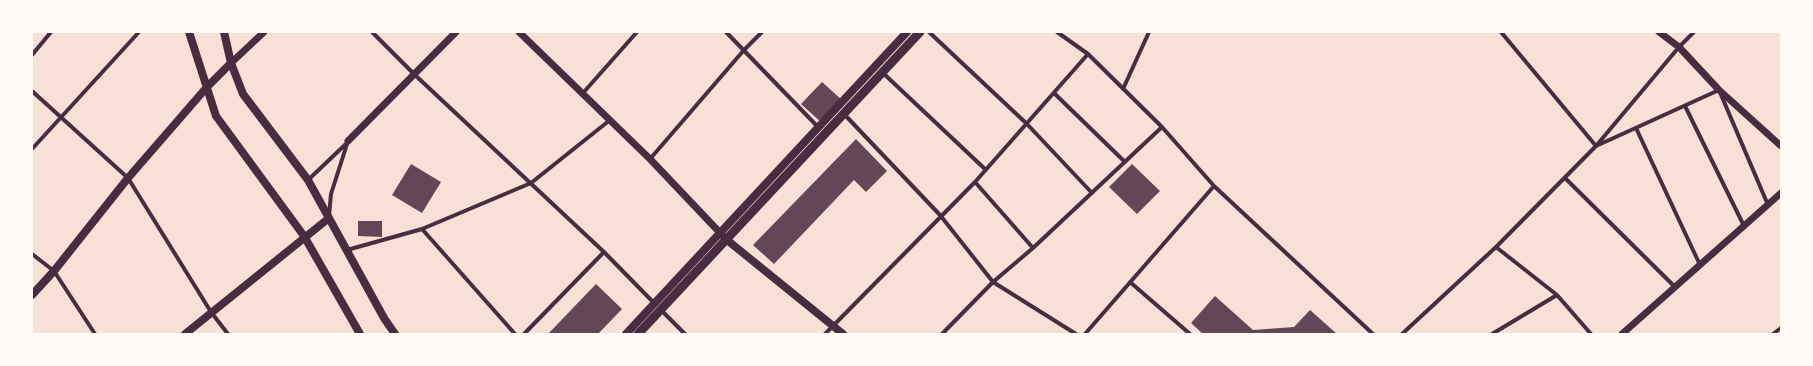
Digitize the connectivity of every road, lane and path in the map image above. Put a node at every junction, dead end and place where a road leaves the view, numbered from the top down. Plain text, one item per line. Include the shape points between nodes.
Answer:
1 (51, 32) edge
2 (139, 32) edge
3 (189, 32) edge
4 (224, 32) edge
5 (264, 32) edge
6 (372, 32) edge
7 (456, 32) edge
8 (519, 32) edge
9 (637, 32) edge
10 (726, 32) edge
11 (762, 32) edge
12 (907, 32) edge
13 (920, 32) edge
14 (929, 32) edge
15 (1057, 32) edge
16 (1149, 32) edge
17 (1501, 32) edge
18 (1659, 32) edge
19 (1694, 32) edge
20 (1678, 47) junction
21 (744, 50) junction
22 (1088, 54) junction
23 (32, 55) edge
24 (231, 63) junction
25 (883, 72) junction
26 (415, 76) junction
27 (207, 87) junction
28 (1123, 89) junction
29 (1719, 90) junction
30 (32, 91) edge
31 (583, 93) junction
32 (1054, 93) junction
33 (1685, 106) junction
34 (844, 114) junction
35 (60, 118) junction
36 (610, 120) junction
37 (1027, 124) junction
38 (1162, 128) junction
39 (1636, 128) junction
40 (822, 131) junction
41 (348, 141) junction
42 (1596, 146) junction
43 (1781, 146) edge
44 (32, 149) edge
45 (650, 159) junction
46 (1125, 162) junction
47 (986, 170) junction
48 (128, 178) junction
49 (1565, 178) junction
50 (308, 180) junction
51 (975, 182) junction
52 (531, 183) junction
53 (1214, 186) junction
54 (1092, 193) junction
55 (1781, 193) edge
56 (1768, 205) junction
57 (940, 215) junction
58 (329, 218) junction
59 (1744, 226) junction
60 (422, 229) junction
61 (304, 236) junction
62 (724, 237) junction
63 (1496, 247) junction
64 (1033, 248) junction
65 (347, 250) junction
66 (604, 252) junction
67 (32, 254) edge
68 (1700, 265) junction
69 (54, 271) junction
70 (993, 282) junction
71 (1130, 282) junction
72 (1675, 287) junction
73 (32, 295) edge
74 (1557, 295) junction
75 (658, 306) junction
76 (212, 312) junction
77 (833, 326) junction
78 (1781, 328) edge
79 (95, 334) edge
80 (186, 334) edge
81 (228, 334) edge
82 (360, 334) edge
83 (395, 334) edge
84 (515, 334) edge
85 (524, 334) edge
86 (626, 334) edge
87 (638, 334) edge
88 (685, 334) edge
89 (825, 334) edge
90 (843, 334) edge
91 (942, 334) edge
92 (1076, 334) edge
93 (1086, 334) edge
94 (1190, 334) edge
95 (1372, 334) edge
96 (1402, 334) edge
97 (1492, 334) edge
98 (1591, 334) edge
99 (1622, 334) edge
100 (1773, 334) edge

1 - 23 street
2 - 35 street
3 - 27 main road
4 - 24 main road
5 - 24 street
6 - 26 street
7 - 26 street
8 - 31 street
9 - 31 street
10 - 21 street
11 - 21 street
12 - 40 main road
13 - 25 main road
14 - 37 street
15 - 22 street
16 - 28 street
17 - 42 street
18 - 20 street
19 - 20 street
20 - 29 street
20 - 42 street
21 - 40 street
21 - 45 street
22 - 28 street
22 - 32 street
24 - 27 main road
24 - 50 main road via 243,94
25 - 34 main road
25 - 47 street
26 - 41 street
26 - 52 street
27 - 48 main road
27 - 61 main road via 216,116
28 - 38 street
29 - 33 street
29 - 43 street
29 - 56 street
30 - 35 street
31 - 36 street
32 - 37 street
32 - 46 street
33 - 39 street
33 - 59 street
34 - 40 main road
34 - 57 street
35 - 44 street
35 - 48 street
36 - 45 street
36 - 52 street
37 - 47 street
37 - 54 street
38 - 46 street
38 - 53 street
39 - 42 street
39 - 68 street
40 - 62 main road
41 - 50 street
41 - 58 street via 331,194
42 - 49 street
45 - 62 street
46 - 54 street
47 - 51 street
48 - 69 main road
48 - 76 street
49 - 63 street
49 - 72 street
50 - 58 main road
51 - 57 street
51 - 64 street
52 - 60 street
52 - 66 street
53 - 71 street
53 - 95 street
54 - 64 street
55 - 56 street
56 - 59 street
57 - 70 street
57 - 77 street
58 - 61 main road
58 - 65 main road
59 - 68 street
60 - 65 street
60 - 84 street
61 - 76 main road
61 - 82 main road
62 - 75 main road
62 - 77 main road
63 - 74 street
63 - 96 street
64 - 70 street
65 - 83 main road
66 - 75 street
66 - 85 street
67 - 69 street
68 - 72 street
69 - 73 main road
69 - 79 street
70 - 91 street
70 - 92 street
71 - 93 street
71 - 94 street
72 - 99 street
74 - 97 street
74 - 98 street
75 - 86 main road
75 - 87 main road
75 - 88 street
76 - 80 main road
76 - 81 street
77 - 89 street
77 - 90 main road
78 - 100 street

